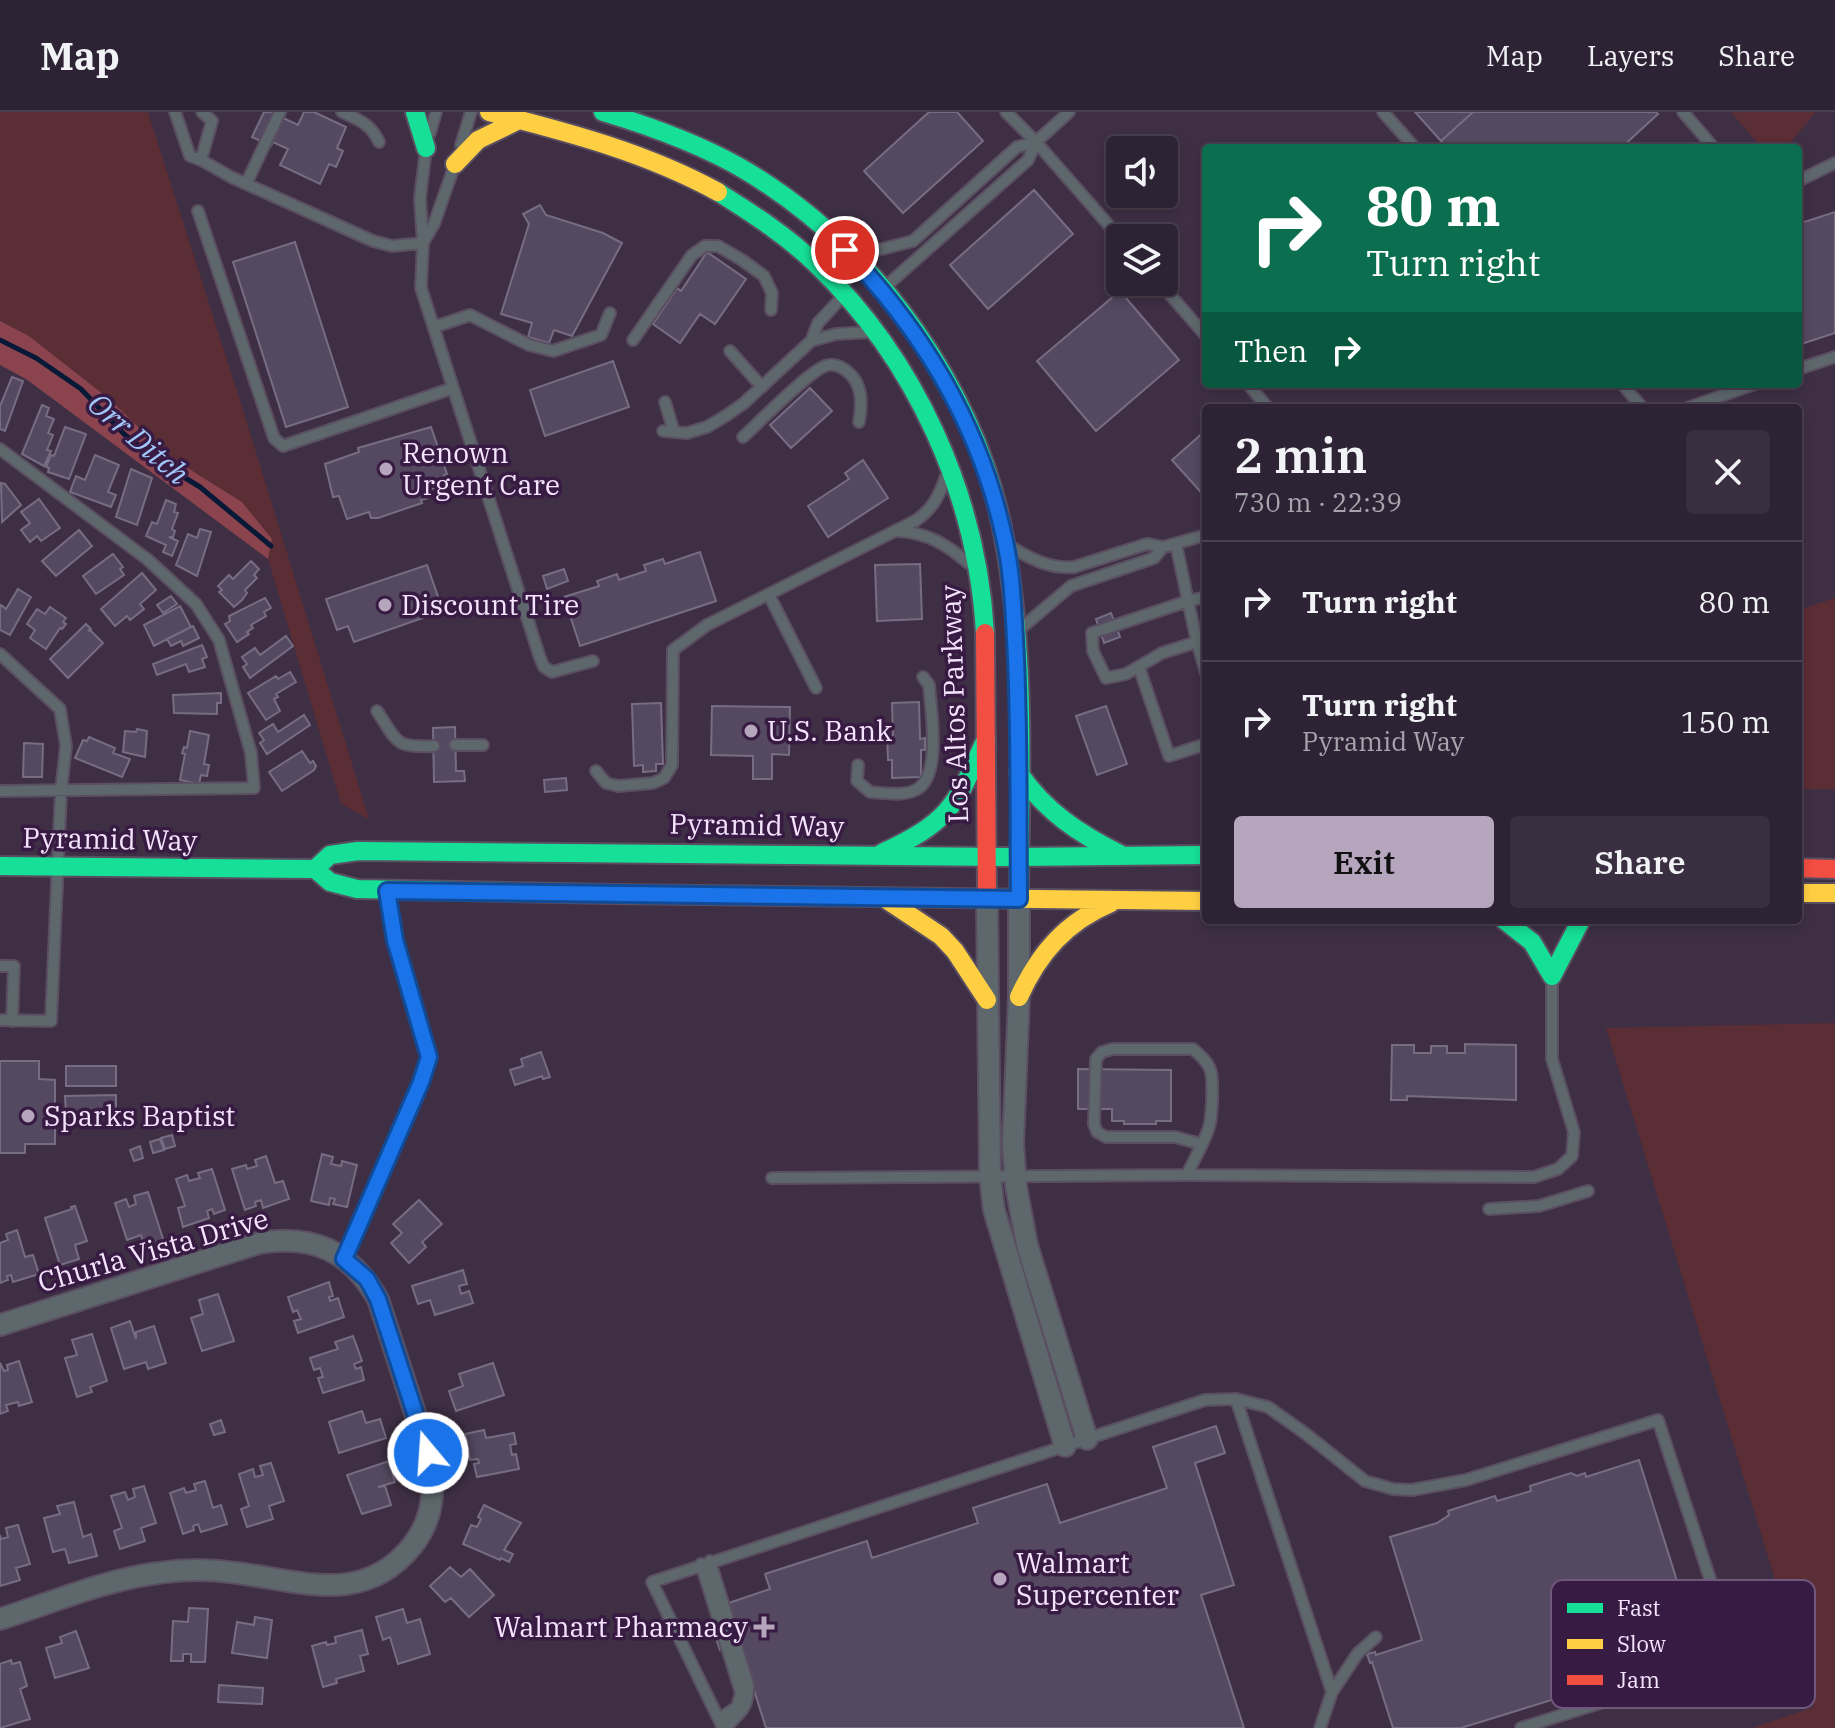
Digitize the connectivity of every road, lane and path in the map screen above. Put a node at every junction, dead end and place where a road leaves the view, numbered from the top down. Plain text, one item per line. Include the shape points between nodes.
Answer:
1 (175, 112) edge
2 (202, 112) edge
3 (280, 112) edge
4 (342, 112) edge
5 (415, 112) edge
6 (436, 112) edge
7 (471, 112) edge
8 (489, 112) edge
9 (603, 112) edge
10 (1006, 112) edge
11 (1069, 112) edge
12 (1383, 112) edge
13 (1683, 112) edge
14 (519, 120) junction
15 (379, 142) dead end
16 (1036, 142) junction
17 (1411, 144) edge
18 (1711, 144) edge
19 (426, 148) junction
20 (201, 160) junction
21 (1835, 163) edge
22 (455, 164) junction
23 (1802, 179) edge
24 (246, 184) junction
25 (718, 191) junction
26 (198, 211) dead end
27 (1108, 224) edge
28 (423, 243) junction
29 (845, 250) junction
30 (882, 289) junction
31 (844, 295) junction
32 (1171, 296) edge
33 (771, 310) dead end
34 (610, 313) dead end
35 (434, 327) junction
36 (1202, 331) edge
37 (876, 332) junction
38 (633, 340) dead end
39 (811, 341) junction
40 (730, 351) dead end
41 (1835, 357) edge
42 (1802, 368) edge
43 (762, 387) junction
44 (453, 388) junction
45 (1251, 388) edge
46 (1626, 388) edge
47 (1744, 388) edge
48 (665, 402) dead end
49 (1265, 404) edge
50 (1640, 404) edge
51 (1698, 404) edge
52 (859, 422) dead end
53 (743, 437) dead end
54 (973, 438) junction
55 (0, 449) edge
56 (949, 467) junction
57 (896, 531) junction
58 (1202, 536) edge
59 (1005, 542) junction
60 (1176, 544) junction
61 (1163, 547) junction
62 (978, 571) junction
63 (769, 595) junction
64 (1202, 598) edge
65 (1188, 601) junction
66 (1015, 635) junction
67 (1197, 642) junction
68 (0, 654) edge
69 (1202, 659) edge
70 (593, 661) dead end
71 (1139, 667) junction
72 (923, 677) dead end
73 (816, 688) dead end
74 (377, 711) dead end
75 (986, 739) junction
76 (455, 745) dead end
77 (483, 745) dead end
78 (1202, 745) edge
79 (434, 746) dead end
80 (858, 765) dead end
81 (596, 771) dead end
82 (1019, 773) junction
83 (0, 791) edge
84 (61, 791) junction
85 (879, 854) junction
86 (1123, 855) junction
87 (1202, 855) edge
88 (988, 856) junction
89 (1019, 857) junction
90 (0, 866) edge
91 (58, 866) junction
92 (1802, 868) edge
93 (315, 869) junction
94 (1835, 869) edge
95 (387, 891) junction
96 (1802, 893) edge
97 (1835, 893) edge
98 (884, 898) junction
99 (987, 899) junction
100 (1019, 899) junction
101 (1122, 899) junction
102 (1202, 901) edge
103 (1509, 924) edge
104 (1579, 924) edge
105 (0, 966) edge
106 (1552, 976) junction
107 (1019, 997) junction
108 (987, 1000) junction
109 (0, 1020) edge
110 (12, 1021) junction
111 (1201, 1144) junction
112 (1187, 1175) junction
113 (1015, 1176) junction
114 (990, 1177) junction
115 (772, 1178) dead end
116 (1588, 1191) dead end
117 (1489, 1209) dead end
118 (344, 1259) junction
119 (0, 1325) edge
120 (1236, 1399) junction
121 (1087, 1439) junction
122 (1065, 1446) junction
123 (705, 1563) junction
124 (1710, 1580) edge
125 (0, 1619) edge
126 (1376, 1637) dead end
127 (1332, 1692) junction
128 (1584, 1708) edge
129 (722, 1725) edge
130 (1320, 1728) edge
131 (1521, 1728) edge

1 - 20 lane via 190,156
2 - 20 lane via 212,121
3 - 24 lane
4 - 15 lane via 374,130
5 - 19 main road
6 - 19 lane
7 - 22 lane
8 - 14 main road, Los Altos Parkway
9 - 29 main road via 687,142 745,172 788,199
10 - 16 lane
11 - 16 lane
12 - 17 lane
13 - 18 lane
14 - 22 main road via 481,137
14 - 25 main road, Los Altos Parkway via 642,156
16 - 27 lane
16 - 29 lane via 1017,147 913,241 878,250
16 - 30 lane via 1028,160
19 - 28 lane via 420,198
20 - 24 lane
21 - 23 lane
22 - 28 lane
24 - 28 lane via 373,241 392,246
25 - 30 main road via 745,193 763,203 852,279
25 - 31 main road, Los Altos Parkway via 799,250
26 - 44 lane via 278,443 283,446
28 - 35 lane via 421,288
29 - 30 main road
30 - 54 main road via 941,374
31 - 37 main road, Los Altos Parkway
31 - 39 lane via 818,323
31 - 54 main road via 869,299 883,313 950,416
32 - 36 lane
33 - 38 lane via 772,293 764,276 718,246 705,246 692,255
34 - 35 lane via 601,335 553,351 529,345 470,315
35 - 44 lane
37 - 39 lane
37 - 56 main road, Los Altos Parkway via 911,384
39 - 43 lane
40 - 43 lane
41 - 42 lane
43 - 48 lane via 707,427 687,433 668,432
44 - 70 lane via 544,667 563,671
45 - 49 lane
46 - 50 lane
47 - 51 lane
52 - 53 lane via 857,381 846,369 829,364 813,372
54 - 59 main road
55 - 84 lane via 147,559 196,604 219,640 251,753 254,788
56 - 57 lane via 928,512
56 - 62 main road, Los Altos Parkway
57 - 62 lane via 935,538
57 - 63 lane
58 - 60 lane
59 - 61 lane via 1024,556 1063,568 1147,544
59 - 66 main road
60 - 61 lane
60 - 65 lane
61 - 66 lane via 1154,558 1071,586
62 - 75 main road, Los Altos Parkway
63 - 73 lane
63 - 81 lane via 707,625 673,650 672,765 664,778 618,786 606,783
64 - 65 lane
65 - 67 lane
65 - 71 lane via 1092,633 1093,651 1106,678
66 - 82 main road
67 - 69 lane
67 - 71 lane
68 - 84 lane via 60,709 66,746
71 - 78 lane via 1169,756
72 - 80 lane via 929,685 929,777 917,790 870,792 857,781
74 - 79 lane via 398,743
75 - 85 main road via 960,792 936,824
75 - 88 main road, Los Altos Parkway
76 - 77 lane
82 - 86 main road via 1056,817
82 - 89 main road
83 - 84 lane
84 - 91 lane
85 - 88 main road, Pyramid Way
85 - 93 main road, Pyramid Way via 346,851 320,860
86 - 87 main road, Pyramid Way
86 - 89 main road, Pyramid Way
88 - 89 main road, Pyramid Way
88 - 99 main road, Los Altos Parkway
89 - 100 main road
90 - 91 main road, Pyramid Way
91 - 93 main road, Pyramid Way
91 - 110 lane via 51,1021
92 - 94 main road
93 - 95 main road, Pyramid Way via 333,884
95 - 98 main road, Pyramid Way
95 - 118 lane via 395,940 429,1057
96 - 97 main road
98 - 99 main road, Pyramid Way
98 - 108 main road via 941,936
99 - 100 main road, Pyramid Way
99 - 108 street, Los Altos Parkway
100 - 101 main road, Pyramid Way
100 - 107 street
101 - 102 main road, Pyramid Way
101 - 107 main road via 1077,917 1062,930
103 - 106 main road via 1532,942
104 - 106 main road
105 - 110 lane via 14,966
106 - 112 lane via 1552,1059 1574,1132 1572,1156 1558,1169 1534,1177 1480,1178
107 - 113 street
108 - 114 street, Los Altos Parkway
109 - 110 lane
111 - 111 lane via 1211,1121 1211,1071 1193,1049 1102,1052 1096,1059 1097,1132
111 - 112 lane
112 - 113 lane
113 - 114 lane
113 - 121 street via 1027,1245
114 - 115 lane
114 - 122 street, Los Altos Parkway via 1003,1247
116 - 117 lane via 1539,1206
118 - 119 street, Churla Vista Drive via 302,1241 259,1243
118 - 125 street, Churla Vista Drive via 367,1279 378,1299 433,1472 429,1515 404,1556 386,1571 346,1585 222,1571 158,1573
120 - 121 lane via 1205,1400
120 - 124 lane via 1271,1409 1365,1481 1412,1490 1466,1480 1658,1420
120 - 127 lane
121 - 122 lane
122 - 123 lane
123 - 129 lane via 741,1693
123 - 129 lane via 748,1684 745,1709
123 - 129 lane via 652,1582
126 - 127 lane via 1358,1653
127 - 130 lane
128 - 131 lane

